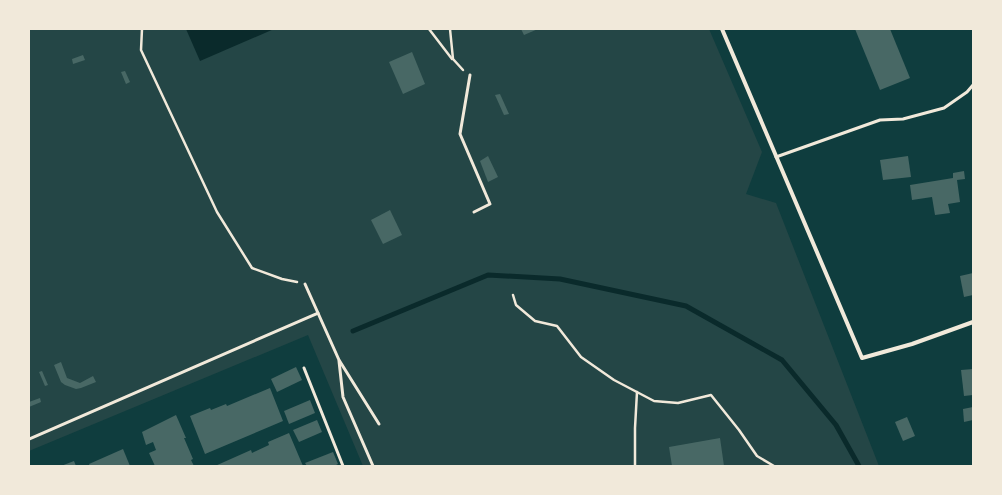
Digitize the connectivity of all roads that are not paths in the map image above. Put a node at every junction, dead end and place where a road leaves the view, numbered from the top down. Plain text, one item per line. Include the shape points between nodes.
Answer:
1 (722, 29) edge
2 (470, 75) road end
3 (973, 85) edge
4 (776, 157) junction
5 (474, 212) dead end
6 (305, 284) road end
7 (318, 313) junction
8 (973, 322) edge
9 (339, 360) junction
10 (304, 368) dead end
11 (379, 424) dead end
12 (29, 439) edge
13 (343, 466) edge
14 (373, 466) edge

1 - 4 street
2 - 5 lane via 460,134 490,204
3 - 4 lane via 944,108 903,119 880,120
4 - 8 street via 862,358 912,344
6 - 7 lane
7 - 9 lane
7 - 12 lane
9 - 11 lane
9 - 14 lane via 342,397
10 - 13 lane

